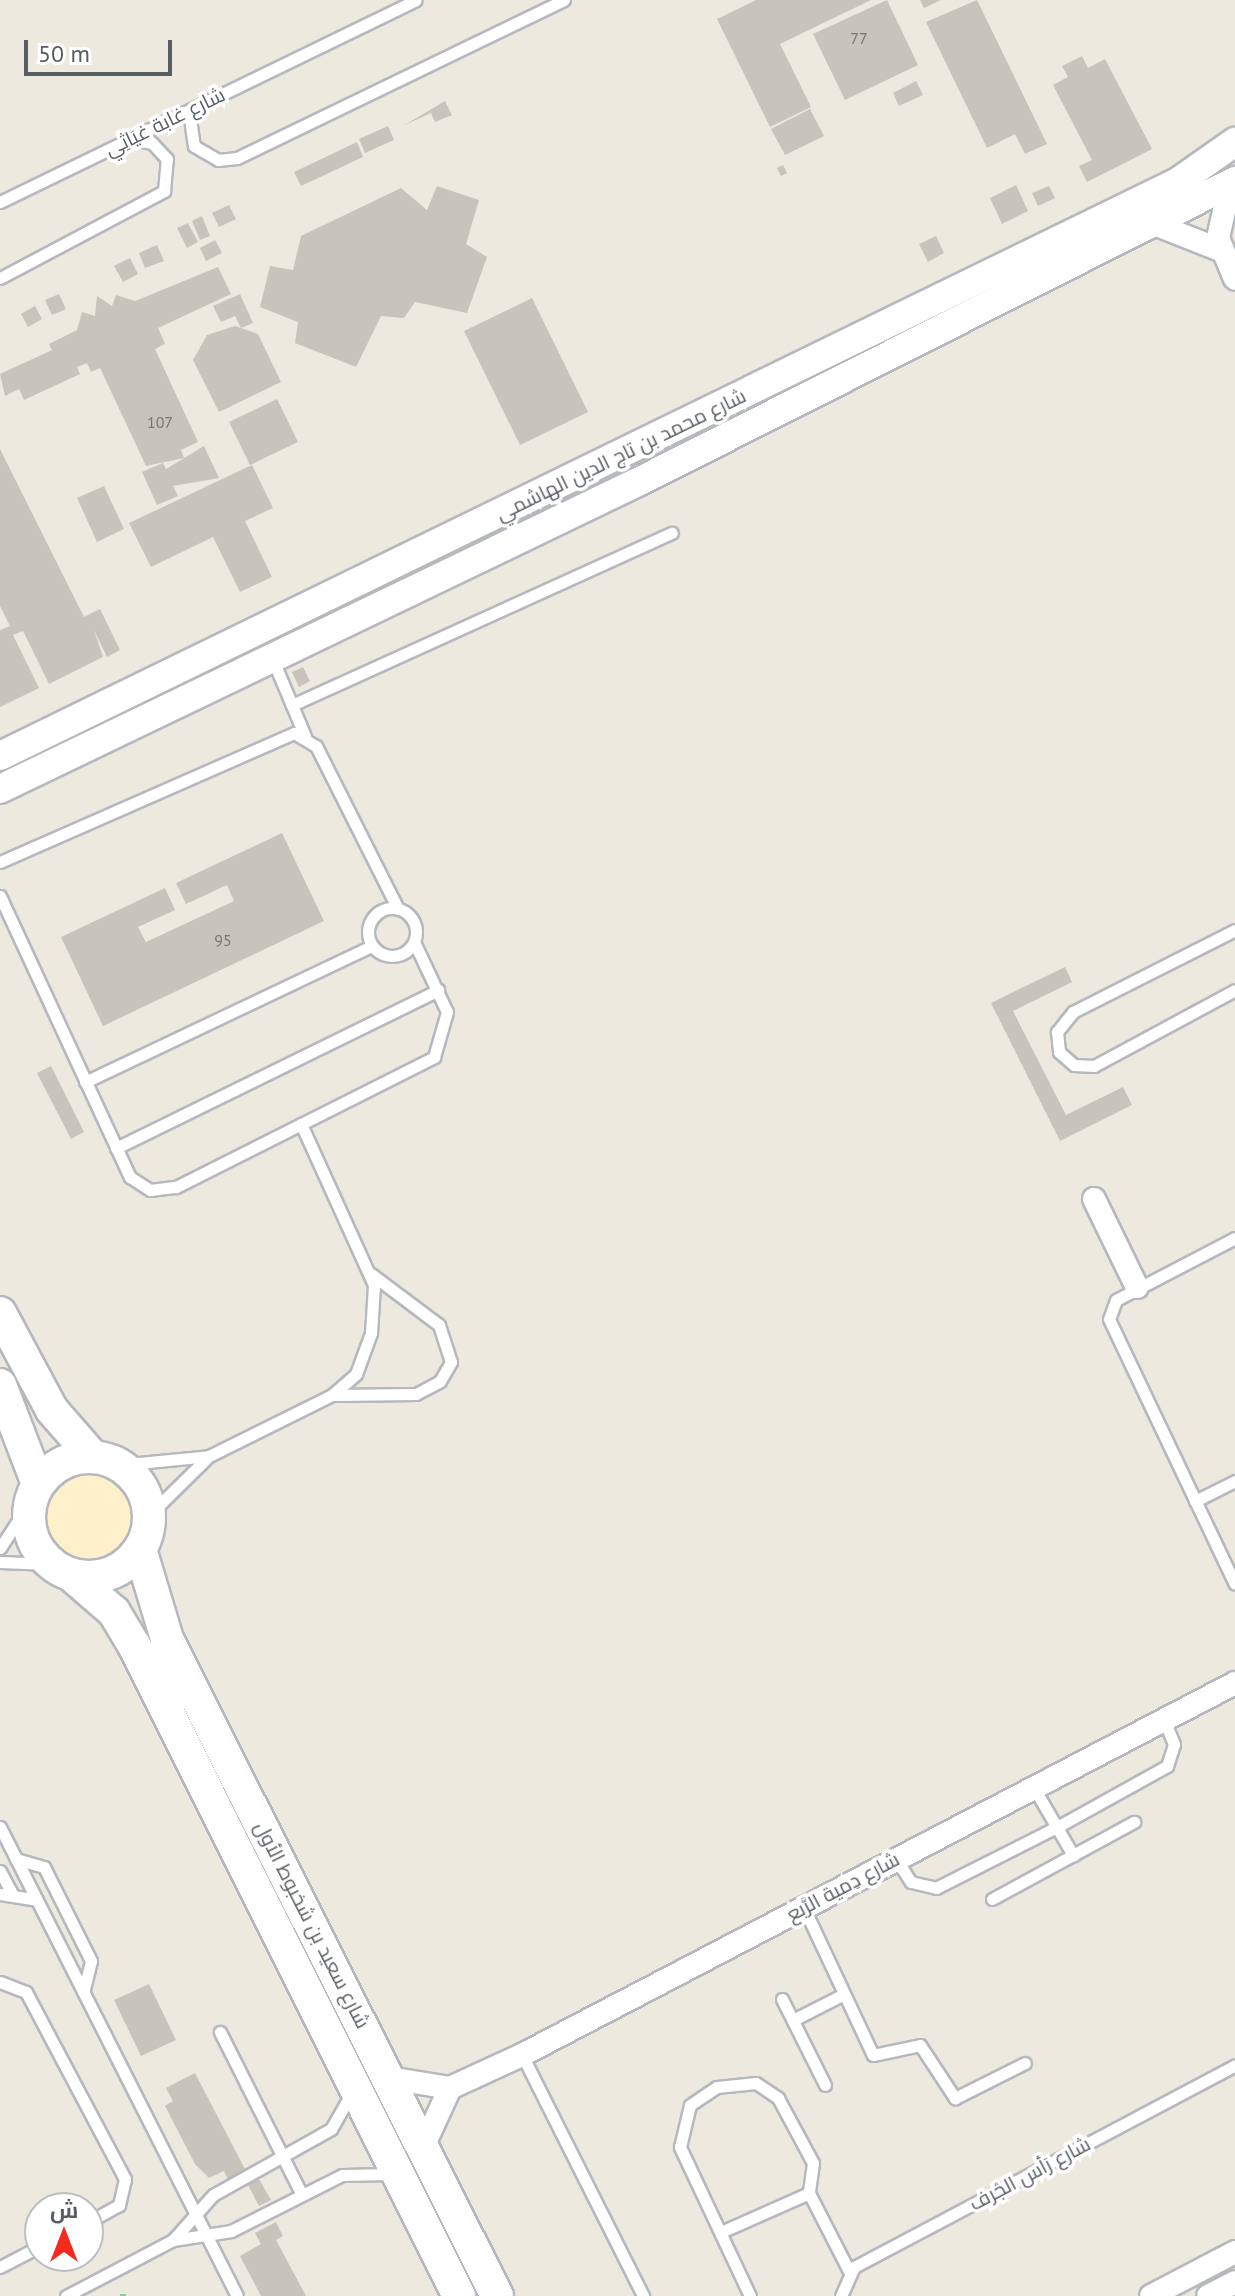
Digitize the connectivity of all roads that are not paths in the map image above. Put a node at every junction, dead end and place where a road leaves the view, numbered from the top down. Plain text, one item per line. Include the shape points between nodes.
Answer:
1 (416, 0) edge
2 (564, 0) edge
3 (189, 111) junction
4 (131, 139) junction
5 (1235, 142) edge
6 (1232, 182) edge
7 (0, 202) edge
8 (1157, 225) junction
9 (1220, 250) junction
10 (0, 278) edge
11 (1235, 279) edge
12 (672, 533) dead end
13 (272, 657) junction
14 (292, 705) junction
15 (305, 736) junction
16 (0, 756) edge
17 (0, 789) edge
18 (0, 862) edge
19 (0, 896) edge
20 (398, 909) junction
21 (1235, 930) edge
22 (414, 942) junction
23 (372, 946) junction
24 (438, 990) junction
25 (1235, 990) edge
26 (85, 1082) junction
27 (301, 1124) junction
28 (116, 1148) junction
29 (1094, 1199) dead end
30 (1235, 1238) edge
31 (371, 1274) junction
32 (1137, 1287) junction
33 (0, 1313) edge
34 (0, 1385) edge
35 (332, 1395) junction
36 (209, 1456) junction
37 (106, 1461) junction
38 (1235, 1481) edge
39 (34, 1493) junction
40 (1195, 1501) junction
41 (149, 1515) junction
42 (0, 1548) edge
43 (140, 1549) junction
44 (0, 1562) edge
45 (61, 1569) junction
46 (1235, 1584) edge
47 (1235, 1683) edge
48 (1164, 1721) junction
49 (1034, 1788) junction
50 (1134, 1822) dead end
51 (0, 1827) edge
52 (1057, 1827) junction
53 (1073, 1855) junction
54 (16, 1859) junction
55 (897, 1860) junction
56 (0, 1871) edge
57 (6, 1895) edge
58 (992, 1899) dead end
59 (37, 1900) junction
60 (804, 1908) junction
61 (0, 1982) edge
62 (83, 1992) junction
63 (844, 1994) junction
64 (782, 1999) dead end
65 (793, 2020) junction
66 (220, 2032) dead end
67 (522, 2055) junction
68 (1025, 2063) dead end
69 (1235, 2065) edge
70 (389, 2078) junction
71 (825, 2085) dead end
72 (352, 2087) junction
73 (450, 2088) junction
74 (423, 2147) junction
75 (283, 2157) junction
76 (398, 2176) junction
77 (809, 2193) junction
78 (302, 2195) junction
79 (194, 2210) junction
80 (104, 2213) edge
81 (721, 2232) junction
82 (208, 2239) junction
83 (173, 2240) junction
84 (1235, 2252) edge
85 (24, 2254) edge
86 (0, 2267) edge
87 (849, 2271) junction
88 (1235, 2282) edge
89 (66, 2296) edge
90 (237, 2296) edge
91 (459, 2296) edge
92 (497, 2296) edge
93 (643, 2296) edge
94 (750, 2296) edge
95 (841, 2296) edge
96 (1151, 2296) edge
97 (1208, 2296) edge

1 - 3 lane, شارع غابة غيَاثِي
2 - 3 lane via 237,158 209,158 194,146
3 - 4 lane, شارع غابة غيَاثِي
4 - 7 lane, شارع غابة غيَاثِي
4 - 10 lane via 161,150 169,170 164,191
5 - 16 street, شارع محمد بن تاج الدين الهاشمي via 1178,182
6 - 8 street, شارع محمد بن تاج الدين الهاشمي
6 - 9 street
8 - 9 street
8 - 13 street, شارع محمد بن تاج الدين الهاشمي
9 - 11 street
12 - 14 lane
13 - 14 lane
13 - 17 street, شارع محمد بن تاج الدين الهاشمي
14 - 15 lane
15 - 18 lane via 276,735
15 - 20 lane
19 - 26 lane
20 - 22 lane via 415,926
20 - 23 lane via 371,920
21 - 25 lane via 1073,1012 1057,1032 1059,1052 1074,1065 1094,1066
22 - 23 lane via 390,957
22 - 24 lane
23 - 26 lane
24 - 27 lane via 447,1028 434,1057
24 - 28 lane
26 - 28 lane
27 - 28 lane via 164,1190 140,1186
27 - 31 lane
29 - 32 street
30 - 32 lane
31 - 35 lane via 375,1306 365,1354
31 - 35 lane via 439,1325 451,1362 440,1381 416,1394
32 - 40 lane via 1112,1305 1111,1327
33 - 37 main road via 52,1410
34 - 39 main road
35 - 36 lane
36 - 37 lane
36 - 41 lane
37 - 39 main road via 62,1463
37 - 41 main road via 134,1478
38 - 40 lane
39 - 42 lane
39 - 45 main road via 32,1536
40 - 46 lane
41 - 43 main road
43 - 45 main road via 102,1575
43 - 70 main road, شارع سعيد بن شخبوط الأول via 163,1630
44 - 45 lane
45 - 72 main road, شارع سعيد بن شخبوط الأول via 125,1627
47 - 48 street, شارع دِمية الرَّبع
48 - 49 street, شارع دِمية الرَّبع
48 - 52 lane via 1174,1744 1167,1766
49 - 52 lane
49 - 55 street, شارع دِمية الرَّبع
50 - 53 lane
51 - 54 lane
52 - 53 lane
52 - 55 lane via 936,1888 911,1882
53 - 58 lane
54 - 59 lane
54 - 62 lane via 44,1867 91,1961
55 - 60 street, شارع دِمية الرَّبع
56 - 57 lane
57 - 59 lane
59 - 62 lane
60 - 63 lane
60 - 67 street, شارع دِمية الرَّبع
61 - 80 lane via 26,1992 125,2179 119,2205
62 - 79 lane
63 - 65 lane
63 - 68 lane via 869,2052 883,2057 920,2045 950,2097
64 - 65 lane
65 - 71 lane
66 - 75 lane
67 - 73 street, شارع دِمية الرَّبع
67 - 93 lane
69 - 87 lane, شارع رَأس الجُرف
70 - 73 street
70 - 74 main road, شارع سعيد بن شخبوط الأول
72 - 75 lane via 331,2129
72 - 76 main road, شارع سعيد بن شخبوط الأول
73 - 74 street
74 - 92 main road, شارع سعيد بن شخبوط الأول
75 - 78 lane
75 - 79 lane
76 - 78 lane via 356,2171
76 - 91 main road, شارع سعيد بن شخبوط الأول
77 - 81 lane
77 - 81 lane via 813,2163 778,2098 756,2083 717,2087 690,2105 680,2147
77 - 87 lane
78 - 82 lane
79 - 82 lane
79 - 83 lane
81 - 94 lane
82 - 83 lane
82 - 90 lane
83 - 89 lane
84 - 96 street
85 - 86 lane
87 - 95 lane
88 - 97 street

